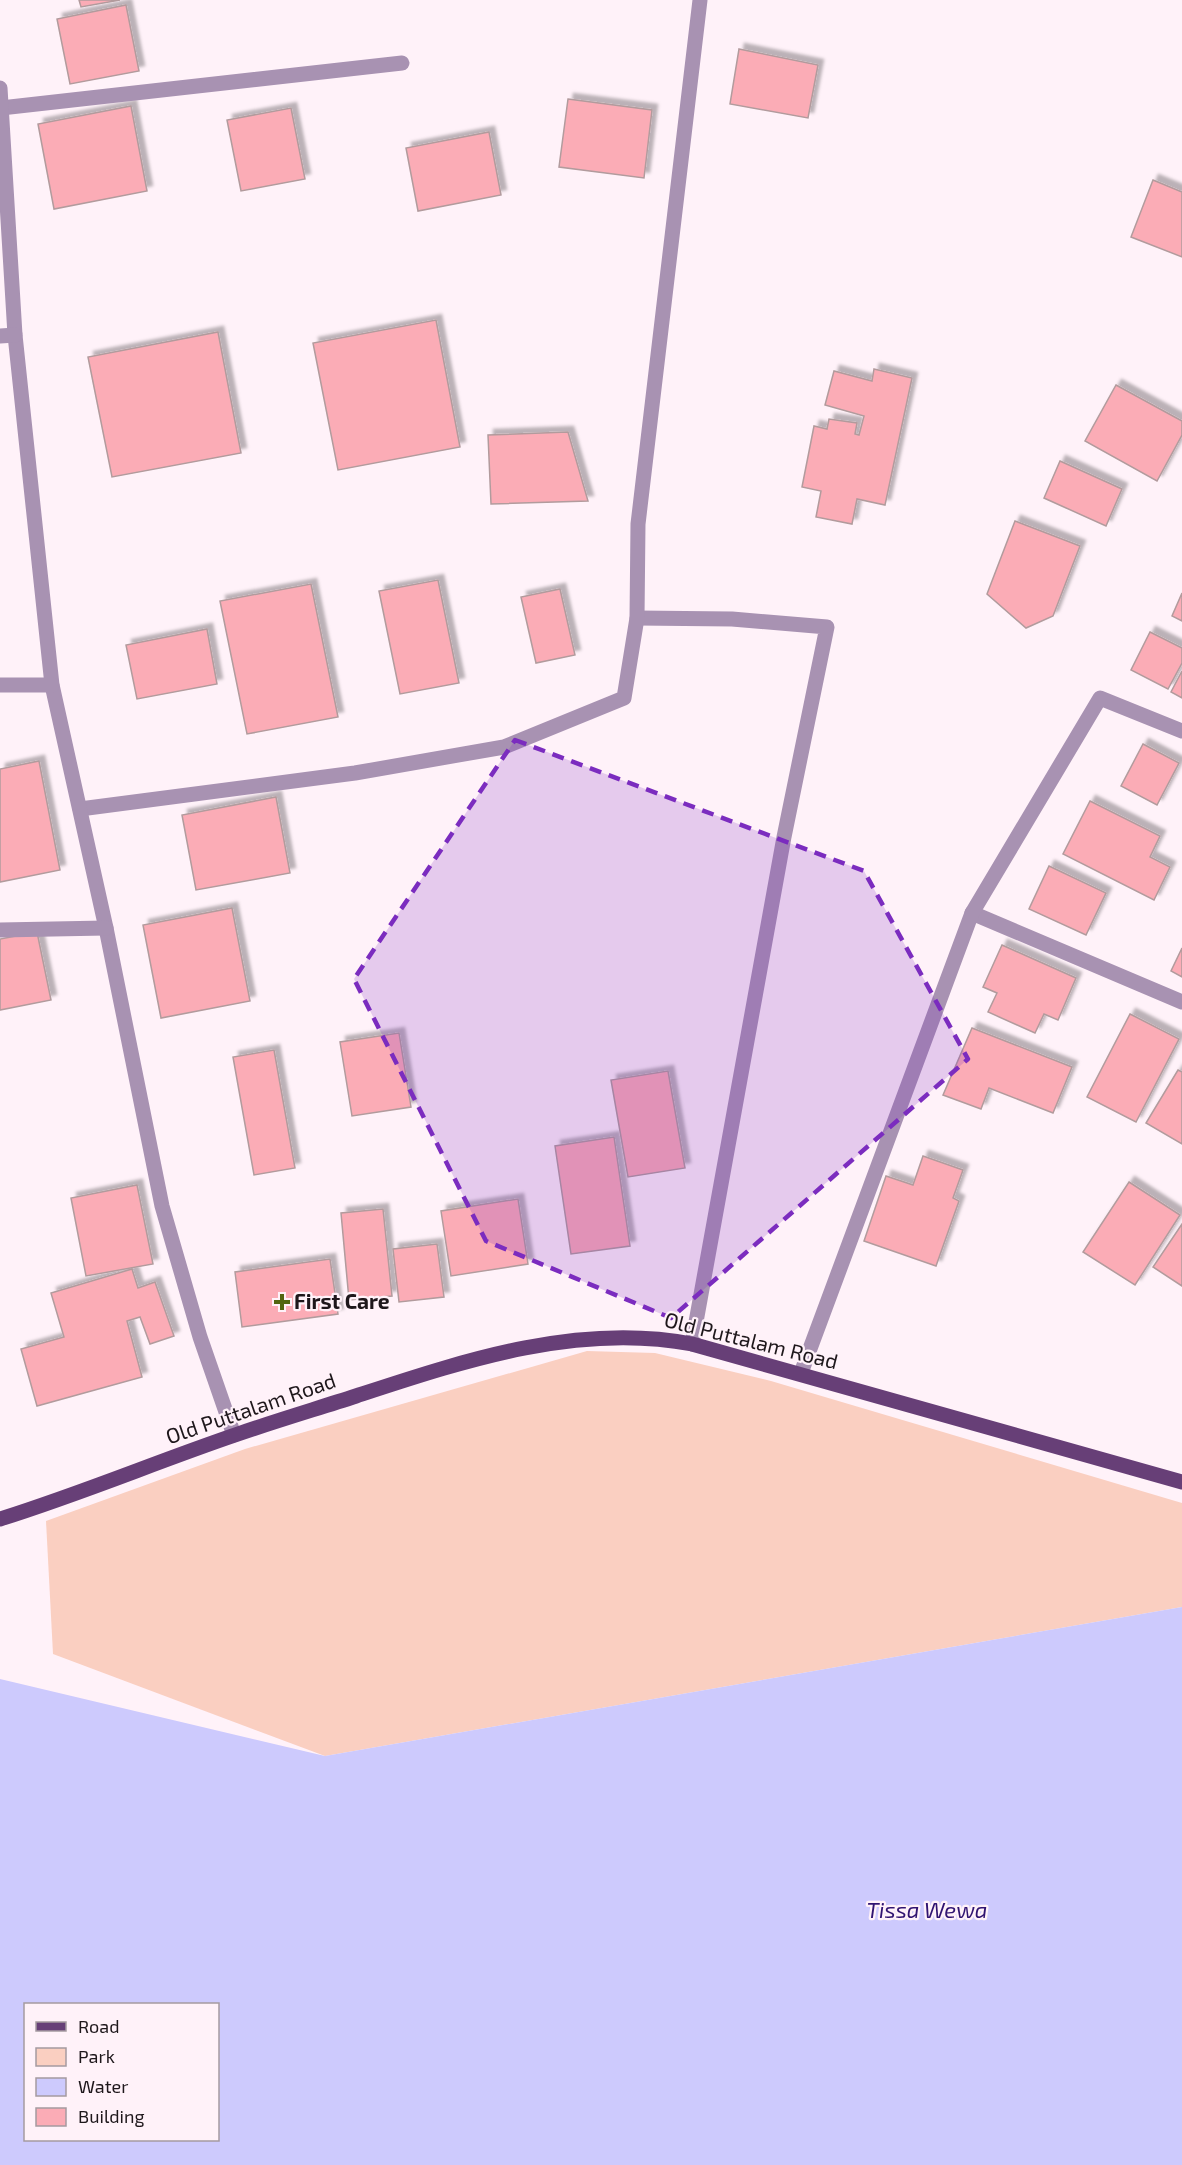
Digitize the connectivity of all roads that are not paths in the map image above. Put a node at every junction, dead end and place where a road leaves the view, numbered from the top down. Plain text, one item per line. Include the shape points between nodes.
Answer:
1 (700, 0) edge
2 (402, 63) dead end
3 (0, 88) edge
4 (0, 108) edge
5 (8, 335) edge
6 (637, 618) junction
7 (0, 684) edge
8 (52, 685) junction
9 (1182, 731) edge
10 (80, 809) junction
11 (972, 913) junction
12 (106, 928) junction
13 (0, 930) edge
14 (1182, 1002) edge
15 (692, 1344) junction
16 (801, 1373) junction
17 (234, 1435) junction
18 (1182, 1482) edge
19 (0, 1519) edge

1 - 6 street via 638,524
2 - 4 street
3 - 4 street
4 - 5 street
5 - 8 street
6 - 10 street via 624,698 504,747 355,773
6 - 15 street via 732,619 827,627 784,837
7 - 8 street
8 - 10 street
9 - 11 street via 1100,698
10 - 12 street
11 - 14 street
11 - 16 street
12 - 13 street
12 - 17 street via 162,1206 200,1337
15 - 16 main road, Old Puttalam Road
15 - 17 main road, Old Puttalam Road via 642,1337 590,1338 462,1361
16 - 18 main road, Old Puttalam Road
17 - 19 main road, Old Puttalam Road

